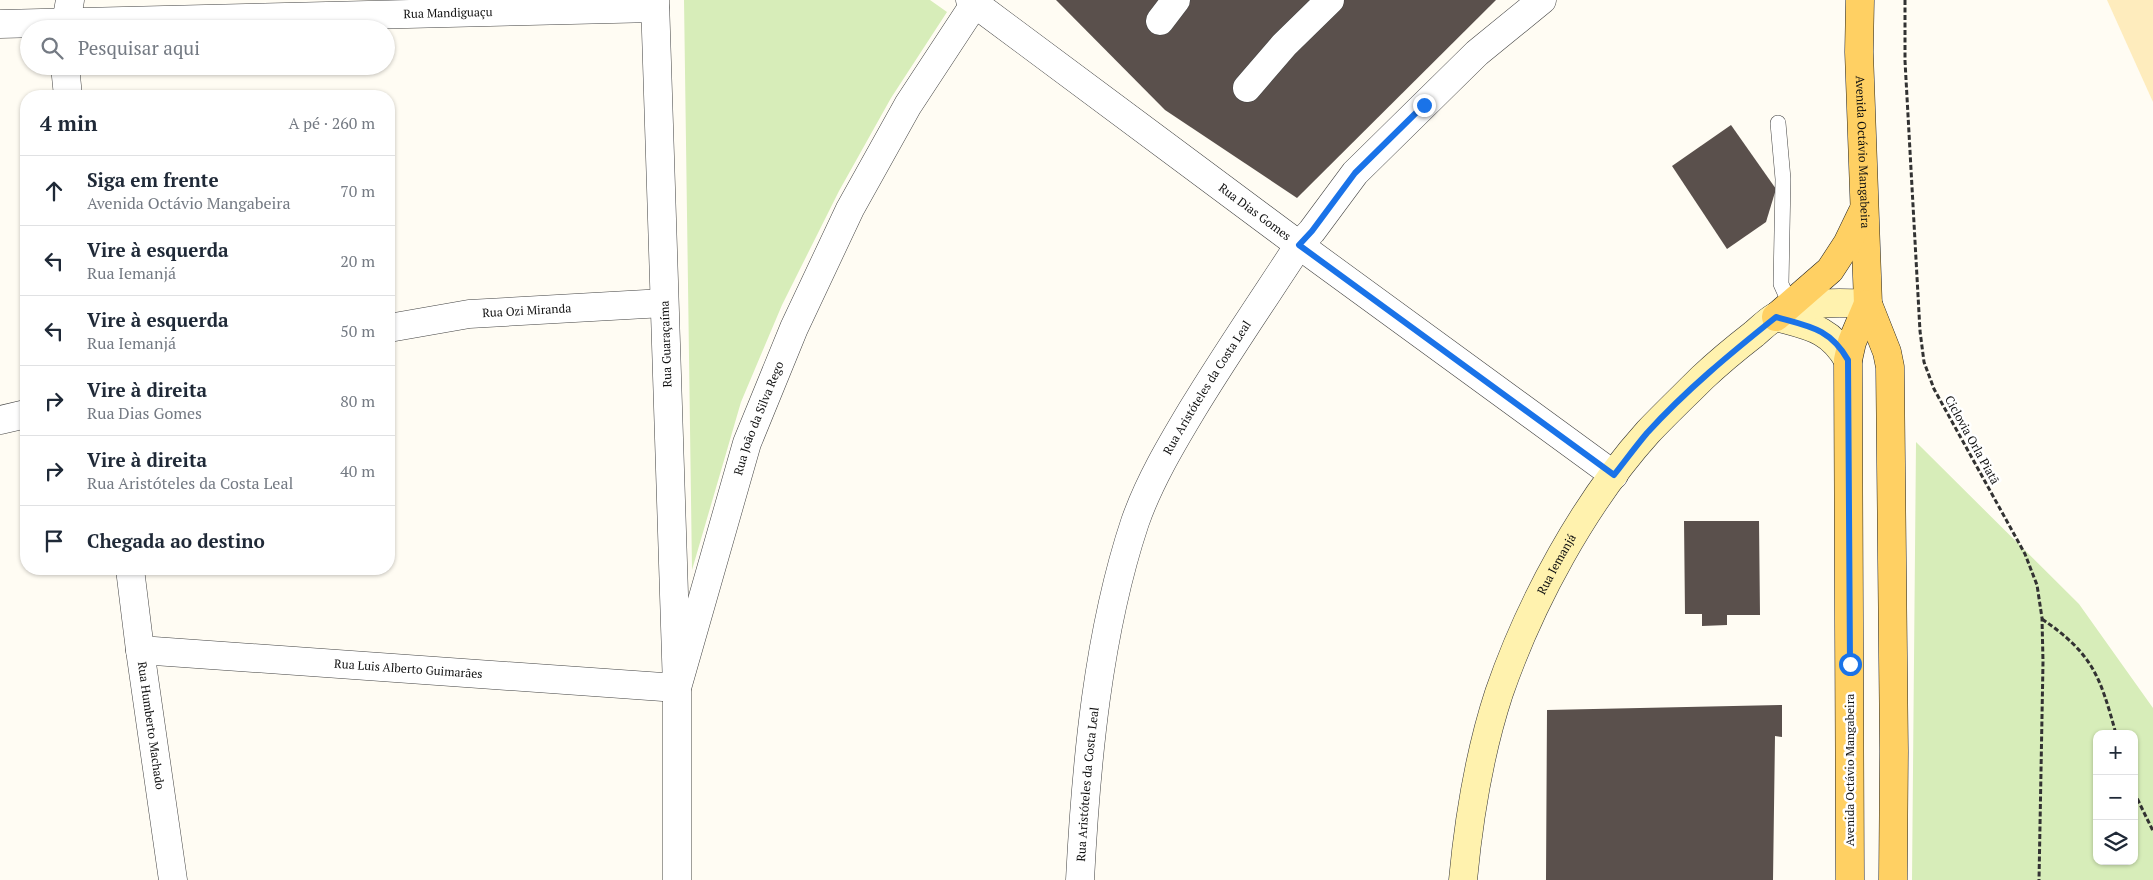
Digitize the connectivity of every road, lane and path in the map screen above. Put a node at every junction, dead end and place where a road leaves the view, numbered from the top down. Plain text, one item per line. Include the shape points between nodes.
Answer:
1 (1330, 0) edge
2 (1542, 0) edge
3 (1860, 0) edge
4 (1905, 0) edge
5 (974, 1) edge
6 (655, 4) edge
7 (66, 17) edge
8 (38, 20) edge
9 (20, 22) edge
10 (0, 24) edge
11 (66, 75) edge
12 (1247, 88) dead end
13 (67, 90) edge
14 (1778, 123) dead end
15 (1864, 209) junction
16 (1299, 245) junction
17 (664, 303) junction
18 (1868, 304) junction
19 (1783, 311) junction
20 (395, 327) edge
21 (1848, 360) junction
22 (20, 415) edge
23 (0, 420) edge
24 (1614, 475) junction
25 (131, 575) edge
26 (2042, 618) junction
27 (140, 650) junction
28 (677, 688) junction
29 (2115, 730) edge
30 (2138, 800) edge
31 (2153, 831) edge
32 (173, 880) edge
33 (678, 880) edge
34 (1080, 880) edge
35 (1463, 880) edge
36 (1850, 880) edge
37 (1893, 880) edge
38 (2039, 880) edge

1 - 12 street via 1284,45
2 - 16 street, Rua Aristóteles da Costa Leal via 1477,53 1362,166
3 - 15 main road, Avenida Octávio Mangabeira
4 - 26 path, Ciclovia Orla Piatã via 1913,217 1924,362 1934,389 2025,554 2037,585
5 - 16 street, Rua Dias Gomes
5 - 28 street, Rua João da Silva Rego via 908,105 850,209 794,328 747,443
6 - 7 street, Rua Mandiguaçu
6 - 17 street, Rua Guaraçaíma
7 - 8 street, Rua Mandiguaçu
9 - 10 street, Rua Mandiguaçu
11 - 13 street
14 - 19 lane via 1782,179
15 - 18 main road, Avenida Octávio Mangabeira
15 - 19 main road via 1830,270
16 - 24 street, Rua Dias Gomes
16 - 34 street, Rua Aristóteles da Costa Leal via 1168,450 1136,520 1113,600 1098,689
17 - 20 street, Rua Ozi Miranda via 469,314
17 - 28 street, Rua Guaraçaíma
18 - 19 street, Rua Iemanjá via 1818,303
18 - 21 main road, Avenida Octávio Mangabeira
18 - 37 main road, Avenida Octávio Mangabeira via 1890,367
19 - 21 street via 1824,332 1838,344
19 - 24 street, Rua Iemanjá via 1722,360 1684,396 1647,433
21 - 36 main road, Avenida Octávio Mangabeira
22 - 23 street
24 - 35 street, Rua Iemanjá via 1558,560 1499,693 1481,756 1469,818
25 - 27 street, Rua Humberto Machado
26 - 29 path via 2067,636 2088,660 2103,687
26 - 38 path, Ciclovia Orla Piatã
27 - 28 street, Rua Luis Alberto Guimarães
27 - 32 street, Rua Humberto Machado
28 - 33 street, Rua João da Silva Rego
30 - 31 path

